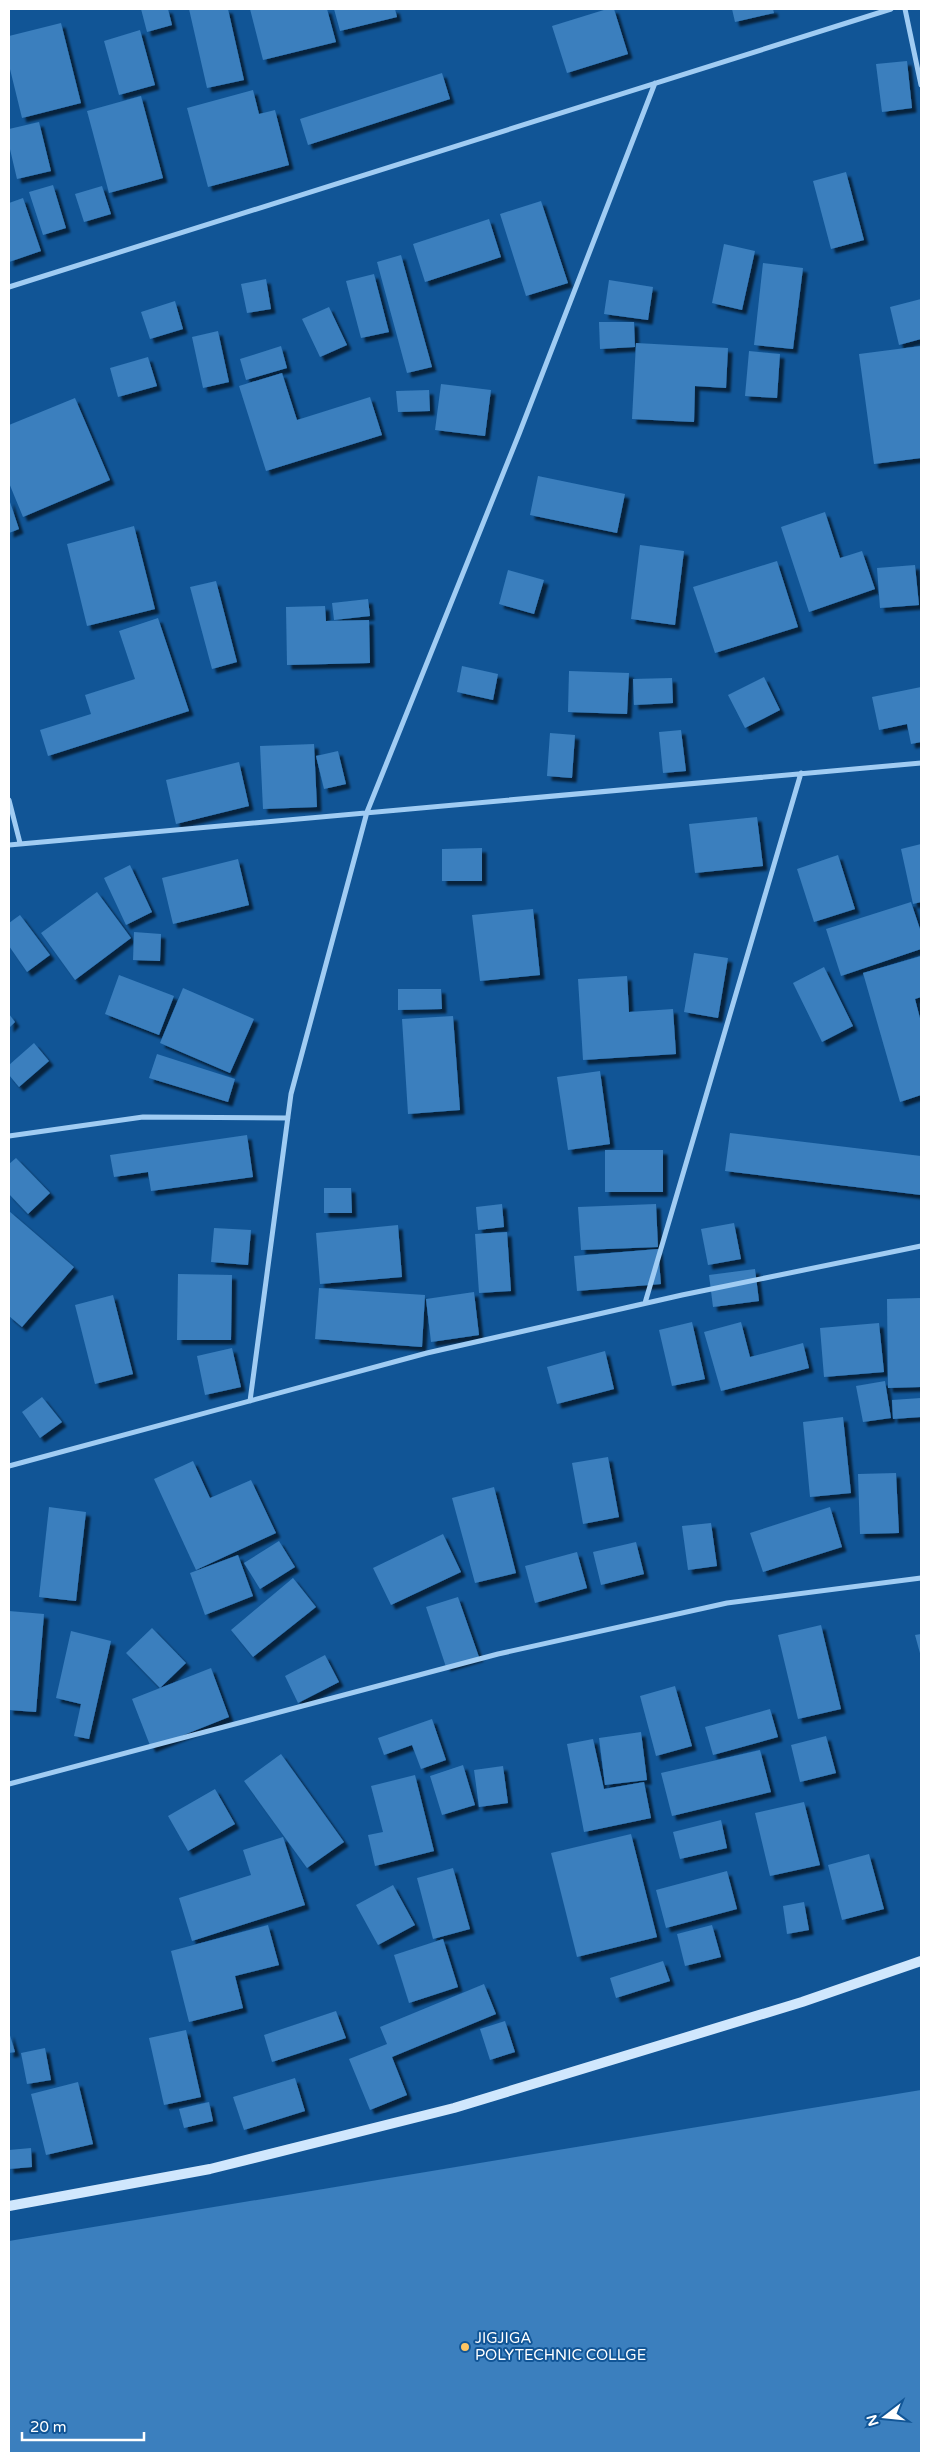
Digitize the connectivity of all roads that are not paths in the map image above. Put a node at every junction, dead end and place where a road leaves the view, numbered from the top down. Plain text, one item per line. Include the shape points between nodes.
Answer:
1 (891, 9) edge
2 (905, 9) edge
3 (655, 83) junction
4 (921, 85) edge
5 (9, 287) edge
6 (921, 763) edge
7 (802, 774) junction
8 (9, 800) edge
9 (367, 812) junction
10 (9, 844) edge
11 (20, 844) junction
12 (288, 1118) junction
13 (9, 1136) edge
14 (921, 1246) edge
15 (645, 1304) junction
16 (250, 1401) junction
17 (9, 1466) edge
18 (921, 1578) edge
19 (9, 1784) edge
20 (921, 1961) edge
21 (9, 2206) edge

1 - 3 street
2 - 4 street
3 - 5 street
3 - 9 street
6 - 7 street
7 - 9 street
7 - 15 street
8 - 11 street
9 - 11 street
9 - 12 street via 291,1094
10 - 11 street
12 - 13 street via 144,1117
12 - 16 street
14 - 15 street
15 - 16 street via 427,1353
16 - 17 street
18 - 19 street via 727,1603 498,1654
20 - 21 street via 802,2002 454,2108 210,2169

